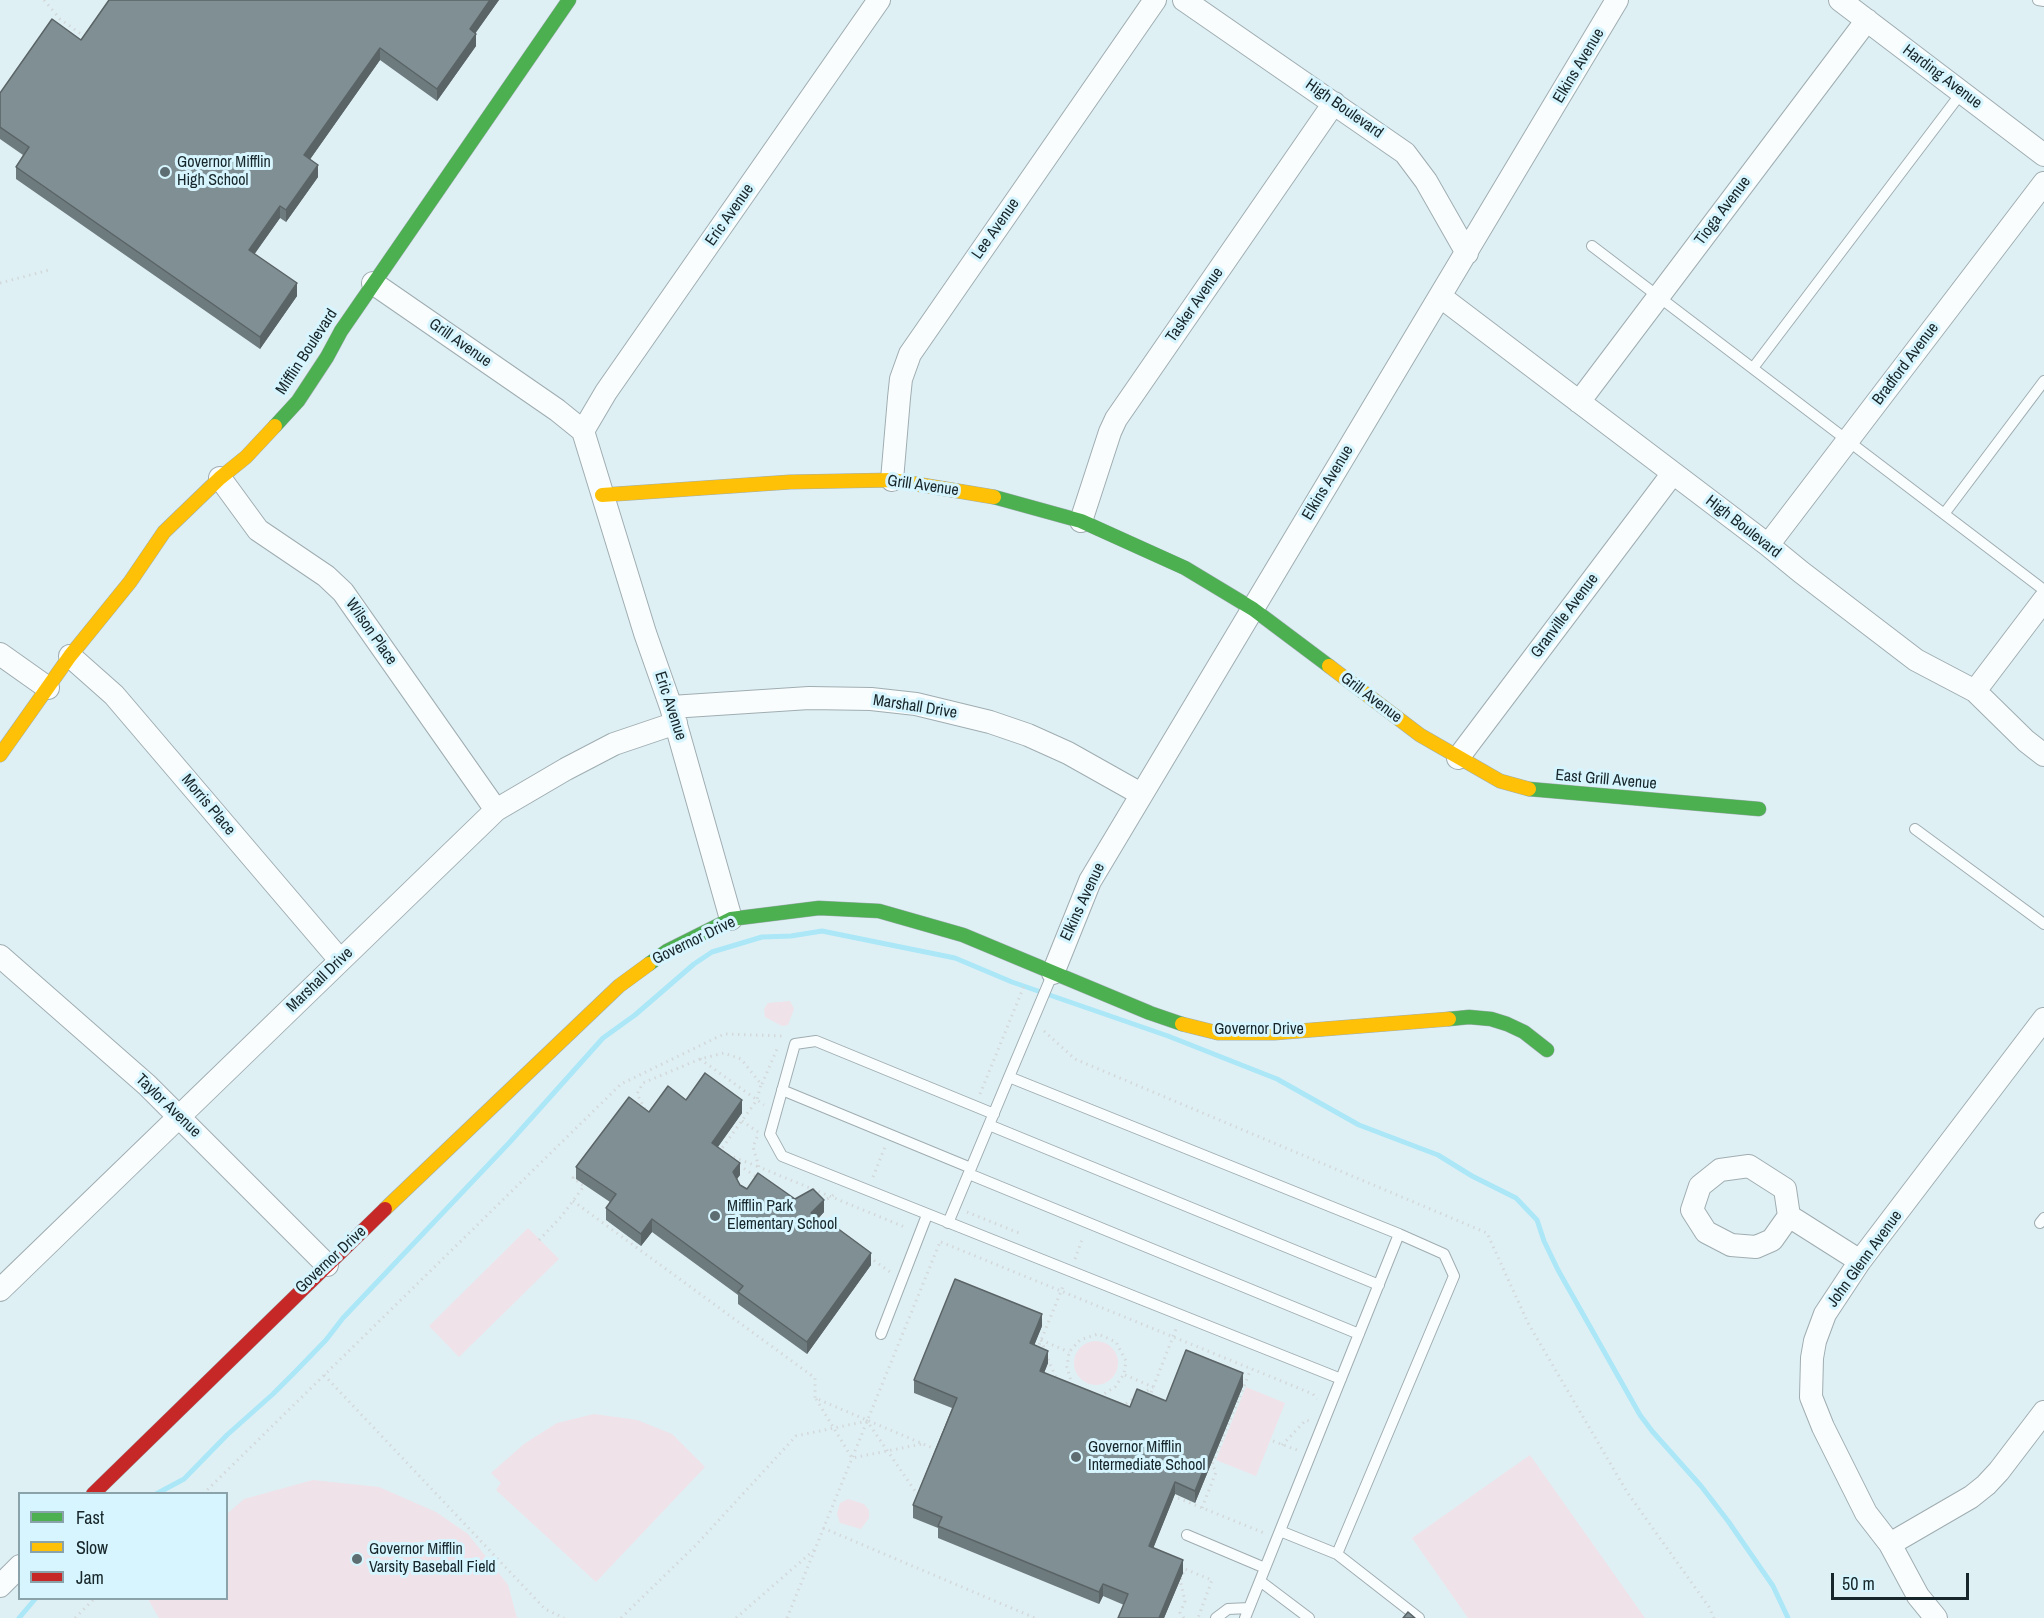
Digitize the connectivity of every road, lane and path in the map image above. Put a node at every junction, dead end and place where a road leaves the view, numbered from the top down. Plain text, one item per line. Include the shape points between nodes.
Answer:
1 (44, 0) edge
2 (569, 0) edge
3 (879, 0) edge
4 (1155, 0) edge
5 (1184, 0) edge
6 (1617, 0) edge
7 (1840, 0) edge
8 (2038, 0) edge
9 (2044, 1) edge
10 (1867, 20) junction
11 (86, 37) edge
12 (1962, 92) junction
13 (1334, 103) junction
14 (2044, 155) edge
15 (2044, 183) edge
16 (1592, 246) dead end
17 (1467, 253) junction
18 (49, 270) dead end
19 (0, 283) edge
20 (373, 283) junction
21 (1441, 297) junction
22 (1658, 297) junction
23 (1753, 368) junction
24 (2044, 381) edge
25 (1579, 402) junction
26 (582, 431) junction
27 (1848, 441) junction
28 (1673, 473) junction
29 (220, 478) junction
30 (892, 480) junction
31 (602, 495) junction
32 (1944, 514) junction
33 (1081, 521) junction
34 (1768, 545) junction
35 (2044, 590) edge
36 (2044, 600) edge
37 (1253, 609) junction
38 (0, 654) edge
39 (70, 656) junction
40 (48, 688) junction
41 (1975, 691) junction
42 (674, 715) junction
43 (0, 755) edge
44 (2044, 755) edge
45 (1458, 758) junction
46 (1142, 794) junction
47 (1759, 808) dead end
48 (496, 810) junction
49 (1915, 829) dead end
50 (731, 919) junction
51 (2044, 924) edge
52 (0, 956) edge
53 (340, 960) junction
54 (1043, 968) junction
55 (2044, 1019) edge
56 (1043, 1030) dead end
57 (1547, 1050) dead end
58 (700, 1059) dead end
59 (1009, 1077) junction
60 (761, 1084) dead end
61 (782, 1090) junction
62 (979, 1095) dead end
63 (757, 1100) dead end
64 (994, 1114) junction
65 (178, 1116) junction
66 (989, 1125) junction
67 (720, 1151) edge
68 (759, 1167) dead end
69 (580, 1169) edge
70 (970, 1171) junction
71 (573, 1201) junction
72 (927, 1215) junction
73 (1790, 1216) dead end
74 (948, 1223) junction
75 (1089, 1224) junction
76 (1399, 1234) junction
77 (539, 1240) dead end
78 (1860, 1261) junction
79 (327, 1265) junction
80 (1069, 1271) junction
81 (1379, 1285) junction
82 (0, 1290) edge
83 (1061, 1291) junction
84 (1182, 1316) junction
85 (881, 1334) dead end
86 (1359, 1334) junction
87 (1173, 1337) junction
88 (1041, 1340) junction
89 (1069, 1352) junction
90 (1035, 1355) edge
91 (1251, 1369) junction
92 (324, 1374) junction
93 (1124, 1374) junction
94 (1341, 1379) junction
95 (1072, 1385) junction
96 (1153, 1387) junction
97 (1081, 1389) edge
98 (1090, 1393) edge
99 (1099, 1397) junction
100 (815, 1398) junction
101 (1107, 1400) edge
102 (1148, 1401) edge
103 (1114, 1404) edge
104 (1321, 1404) dead end
105 (2044, 1412) edge
106 (867, 1421) junction
107 (1313, 1422) dead end
108 (833, 1428) junction
109 (1273, 1442) dead end
110 (923, 1444) junction
111 (1282, 1445) junction
112 (936, 1449) edge
113 (888, 1451) junction
114 (1301, 1452) dead end
115 (852, 1458) junction
116 (915, 1491) dead end
117 (95, 1492) edge
118 (204, 1492) edge
119 (1178, 1498) edge
120 (1202, 1508) junction
121 (823, 1528) junction
122 (1280, 1531) junction
123 (1187, 1535) dead end
124 (1267, 1535) dead end
125 (1890, 1544) junction
126 (815, 1549) junction
127 (1337, 1554) junction
128 (1175, 1565) edge
129 (18, 1568) edge
130 (1265, 1568) junction
131 (1185, 1569) junction
132 (1260, 1581) junction
133 (0, 1586) edge
134 (94, 1600) edge
135 (1247, 1613) edge
136 (75, 1618) edge
137 (564, 1618) edge
138 (621, 1618) edge
139 (736, 1618) edge
140 (787, 1618) edge
141 (1035, 1618) edge
142 (1184, 1618) edge
143 (1198, 1618) edge
144 (1216, 1618) edge
145 (1309, 1618) edge
146 (1419, 1618) edge
147 (1714, 1618) edge
148 (1936, 1618) edge

1 - 11 path via 60,19
2 - 20 street, Mifflin Boulevard
3 - 26 street, Eric Avenue
4 - 30 street, Lee Avenue via 910,354 898,398
5 - 13 street, High Boulevard
6 - 17 street, Elkins Avenue
7 - 10 street, Harding Avenue
8 - 9 lane
10 - 12 street, Harding Avenue
10 - 22 street, Tioga Avenue
12 - 14 street, Harding Avenue
12 - 23 lane
13 - 17 street, High Boulevard via 1406,153 1426,180
13 - 33 street, Tasker Avenue via 1116,419
15 - 27 street, Bradford Avenue
16 - 22 lane
17 - 21 street, Elkins Avenue
18 - 19 path
20 - 26 street, Grill Avenue
20 - 29 street, Mifflin Boulevard via 297,401 246,457
21 - 25 street, High Boulevard
21 - 37 street, Elkins Avenue
22 - 23 lane
22 - 25 street, Tioga Avenue
23 - 27 lane
24 - 32 lane
25 - 28 street, High Boulevard
26 - 31 street
27 - 32 lane
27 - 34 street, Bradford Avenue
28 - 34 street, High Boulevard
28 - 45 street, Granville Avenue
29 - 39 street, Mifflin Boulevard via 164,532 130,582
29 - 48 street, Wilson Place via 258,530 343,592
30 - 31 street, Grill Avenue via 790,482
30 - 33 street, Grill Avenue via 997,498
31 - 42 street, Eric Avenue
32 - 35 lane
33 - 37 street, Grill Avenue via 1185,568
34 - 41 street, High Boulevard via 1916,660
36 - 41 street
37 - 45 street, Grill Avenue via 1420,735
37 - 46 street, Elkins Avenue
38 - 40 street
39 - 40 street, Mifflin Boulevard
39 - 53 street, Morris Place via 114,694
40 - 43 street, Mifflin Boulevard
41 - 44 street, High Boulevard
42 - 46 street, Marshall Drive via 809,698 916,704 1028,735
42 - 48 street, Marshall Drive via 566,769
42 - 50 street, Eric Avenue
45 - 47 street, East Grill Avenue via 1500,781 1525,788
46 - 54 street, Elkins Avenue
48 - 53 street, Marshall Drive
49 - 51 lane
50 - 54 street, Governor Drive via 819,908 879,911 945,928
50 - 79 street, Governor Drive via 667,951 619,986
52 - 65 street, Taylor Avenue via 147,1084
53 - 65 street, Marshall Drive
54 - 57 street, Governor Drive via 1150,1013 1218,1033 1274,1033 1468,1017 1507,1023
54 - 59 lane
54 - 62 path
55 - 78 street, John Glenn Avenue
56 - 147 path via 1075,1059 1487,1233 1528,1323 1627,1491
58 - 63 path
59 - 64 lane
59 - 76 lane
60 - 92 path via 783,1036 724,1034 621,1084
61 - 64 lane via 795,1044 816,1041
61 - 70 lane
61 - 72 lane via 770,1134 782,1156
64 - 66 lane
65 - 79 street, Taylor Avenue
65 - 82 street, Marshall Drive
66 - 70 lane
66 - 81 lane
67 - 68 path
69 - 71 path via 573,1178 584,1186
70 - 74 lane
70 - 75 lane
71 - 77 path
71 - 100 path via 815,1378
72 - 74 lane
72 - 85 lane
73 - 78 street
74 - 80 lane
75 - 80 path
75 - 86 lane
76 - 81 lane
76 - 127 lane via 1444,1254 1454,1276
78 - 125 street, John Glenn Avenue via 1819,1327 1812,1358 1811,1397 1866,1513
79 - 117 street, Governor Drive
80 - 83 path
80 - 84 lane
81 - 86 lane
83 - 87 path
83 - 88 path
83 - 106 path via 941,1242
84 - 87 path
84 - 94 lane
86 - 94 lane
87 - 91 path
87 - 96 path
88 - 89 path
88 - 90 path
88 - 95 path via 1055,1379
89 - 93 path via 1080,1340 1098,1334 1116,1342 1126,1361
89 - 95 path via 1067,1367
91 - 104 path via 1313,1394
91 - 120 path via 1212,1464 1216,1472
92 - 118 path
92 - 137 path via 546,1609
93 - 96 path
93 - 99 path
94 - 122 lane
95 - 97 path
96 - 102 path
96 - 103 path via 1121,1407
98 - 99 path
99 - 101 path
100 - 106 path
100 - 108 path
105 - 125 street via 1986,1485
106 - 108 path
106 - 110 path
106 - 113 path
106 - 115 path
107 - 111 path via 1306,1420
108 - 115 path
108 - 138 path via 796,1436 696,1545
109 - 111 path
110 - 112 path
110 - 113 path
111 - 114 path
113 - 115 path
113 - 116 path
115 - 121 path
119 - 120 path
120 - 124 path
121 - 126 path
121 - 141 path
122 - 127 lane
122 - 130 lane
123 - 130 lane
125 - 148 street, John Glenn Avenue via 1918,1596
126 - 139 path
126 - 140 path
127 - 146 lane
128 - 131 path
129 - 133 street
130 - 132 lane
131 - 142 path via 1180,1580 1185,1601 1180,1612
131 - 143 path via 1212,1580
132 - 135 lane
132 - 145 lane
134 - 136 path
135 - 144 lane via 1228,1609

